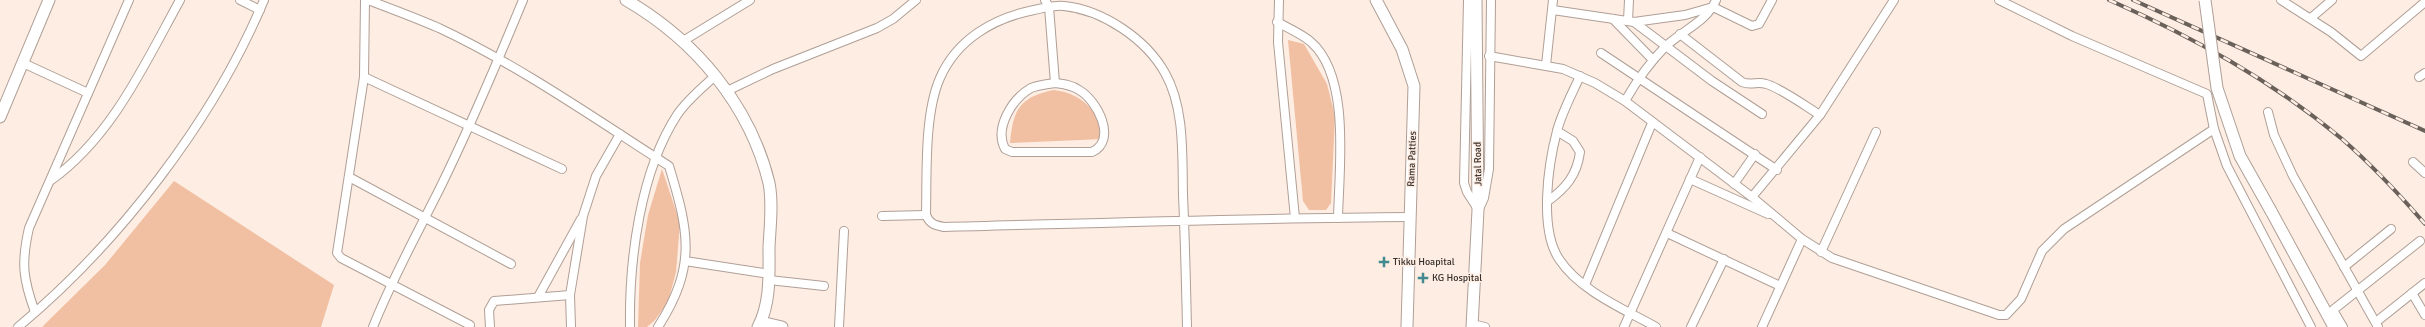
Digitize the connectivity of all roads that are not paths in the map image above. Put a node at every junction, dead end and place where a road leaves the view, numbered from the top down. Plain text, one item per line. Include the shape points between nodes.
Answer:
1 (49, 0) edge
2 (129, 0) edge
3 (180, 0) edge
4 (240, 0) edge
5 (264, 0) edge
6 (365, 0) edge
7 (368, 0) edge
8 (523, 0) edge
9 (626, 0) edge
10 (750, 0) edge
11 (916, 0) edge
12 (1279, 0) edge
13 (1376, 0) edge
14 (1468, 0) edge
15 (1476, 0) edge
16 (1491, 0) edge
17 (1553, 0) edge
18 (1629, 0) edge
19 (1772, 0) edge
20 (1894, 0) edge
21 (1999, 0) edge
22 (2205, 0) edge
23 (2281, 0) edge
24 (2332, 0) edge
25 (2425, 2) edge
26 (1047, 3) edge
27 (1714, 4) edge
28 (260, 10) junction
29 (1553, 10) junction
30 (2311, 18) junction
31 (1613, 19) junction
32 (1277, 22) junction
33 (1631, 22) junction
34 (1680, 34) junction
35 (683, 41) junction
36 (1666, 46) junction
37 (1601, 54) dead end
38 (1489, 56) junction
39 (499, 60) junction
40 (1653, 60) junction
41 (23, 63) junction
42 (1546, 65) junction
43 (715, 76) junction
44 (1580, 76) junction
45 (364, 77) junction
46 (1638, 78) junction
47 (1055, 82) junction
48 (727, 91) junction
49 (88, 93) junction
50 (1625, 101) junction
51 (2268, 112) dead end
52 (1762, 114) dead end
53 (1820, 115) junction
54 (0, 117) edge
55 (1652, 123) junction
56 (468, 126) junction
57 (2214, 129) junction
58 (1557, 131) junction
59 (1876, 132) dead end
60 (620, 134) junction
61 (1755, 154) junction
62 (1700, 157) junction
63 (657, 159) junction
64 (2413, 162) dead end
65 (562, 169) dead end
66 (1776, 170) junction
67 (2425, 173) edge
68 (349, 177) junction
69 (1690, 179) junction
70 (49, 182) junction
71 (1734, 184) junction
72 (1752, 197) junction
73 (1548, 201) junction
74 (1478, 210) junction
75 (926, 215) junction
76 (583, 216) junction
77 (882, 216) dead end
78 (1410, 217) junction
79 (1296, 218) junction
80 (1338, 218) junction
81 (423, 219) junction
82 (1778, 219) junction
83 (1184, 222) junction
84 (2391, 229) dead end
85 (844, 231) dead end
86 (1667, 233) junction
87 (1802, 239) junction
88 (2420, 240) dead end
89 (1821, 252) junction
90 (1724, 259) junction
91 (685, 261) junction
92 (510, 264) dead end
93 (2344, 267) junction
94 (769, 277) junction
95 (2425, 283) edge
96 (392, 284) junction
97 (1585, 285) junction
98 (824, 286) dead end
99 (1780, 286) junction
100 (2358, 290) junction
101 (2412, 293) junction
102 (570, 295) junction
103 (538, 297) junction
104 (36, 312) junction
105 (1631, 313) junction
106 (2425, 315) edge
107 (760, 324) edge
108 (470, 325) dead end
109 (2377, 325) edge
110 (1472, 326) edge
111 (18, 327) edge
112 (373, 327) edge
113 (490, 327) edge
114 (571, 327) edge
115 (630, 327) edge
116 (658, 327) edge
117 (782, 327) edge
118 (839, 327) edge
119 (1187, 327) edge
120 (1406, 327) edge
121 (1485, 327) edge
122 (1624, 327) edge
123 (1656, 327) edge
124 (1691, 327) edge
125 (1762, 327) edge
126 (2311, 327) edge
127 (2334, 327) edge
128 (2343, 327) edge

1 - 41 street
2 - 49 street
3 - 70 street via 134,84 115,113 72,166
4 - 28 street
5 - 28 street
6 - 45 street
7 - 39 street via 439,28
8 - 39 street
9 - 35 street
10 - 35 street
11 - 48 street via 893,19 877,28 773,69
12 - 32 street
13 - 78 street, Rama Patties via 1402,49 1414,86
14 - 74 street via 1464,182
15 - 74 street, Jatal Road
16 - 38 street
17 - 29 street
18 - 33 street
19 - 27 street via 1756,26
20 - 53 street
21 - 57 street via 2072,36 2205,92
22 - 127 street, bridge via 2217,88 2240,156
23 - 30 street
24 - 30 street
25 - 30 street via 2361,56
26 - 47 street
26 - 75 street via 997,21 974,35 952,57 940,78 933,99
26 - 83 street via 1077,8 1119,27 1152,54 1166,73 1174,93 1179,120
27 - 33 street via 1685,15
27 - 34 street via 1708,14
28 - 104 street via 227,76 172,160 73,278
29 - 31 street
29 - 42 street
31 - 33 street
31 - 40 street
32 - 79 street
32 - 80 street via 1311,42 1321,53 1334,83 1339,115
33 - 36 street
34 - 36 street
34 - 53 street via 1742,82 1770,85
35 - 43 street
36 - 40 street
36 - 52 street
37 - 46 street
38 - 42 street
38 - 74 street via 1489,169 1484,198
39 - 56 street
39 - 60 street
40 - 46 street
41 - 49 street
41 - 54 street
42 - 44 street
43 - 48 street
43 - 63 street via 695,93 677,115
44 - 50 street
44 - 58 street
45 - 56 street
45 - 68 street
46 - 50 street
46 - 61 street
47 - 47 street via 1032,88 1019,98 1002,126 1001,142 1004,149 1012,152 1092,152 1103,144 1105,134 1102,122 1087,95 1068,84
48 - 94 street via 755,142 769,185
49 - 70 street
50 - 55 street
51 - 93 street via 2274,135 2292,176
53 - 66 street
55 - 62 street
55 - 97 street
56 - 65 street
56 - 81 street
57 - 89 street via 2064,229 2042,251 2021,299 2006,314 1999,315 1842,263
57 - 126 street via 2238,190
58 - 73 street via 1552,150
58 - 73 street via 1573,141 1580,152 1569,183
59 - 89 street
60 - 63 street
60 - 76 street via 596,176
61 - 66 street
61 - 71 street
62 - 69 street
62 - 71 street
63 - 91 street via 669,166 679,198 687,234
63 - 115 street via 643,205 636,246 630,296
64 - 67 street
66 - 72 street
68 - 81 street
68 - 96 street via 337,253
69 - 82 street
69 - 86 street
70 - 104 street via 29,228 22,256 28,294
71 - 72 street
72 - 82 street
73 - 97 street via 1548,225 1552,245 1569,271
74 - 110 street, Jatal Road
75 - 77 street
75 - 83 street via 928,222 944,227
76 - 102 street
76 - 103 street
78 - 80 street
78 - 120 street, Rama Patties
79 - 80 street
79 - 83 street
81 - 92 street
81 - 96 street
82 - 87 street
83 - 119 street
84 - 93 street
85 - 118 street
86 - 90 street
86 - 105 street
87 - 89 street
87 - 99 street
88 - 100 street
90 - 99 street
90 - 124 street
91 - 94 street
91 - 116 street via 678,291
93 - 100 street
94 - 98 street
94 - 107 street
95 - 101 street
96 - 108 street
96 - 112 street
97 - 105 street
99 - 125 street
100 - 109 street
100 - 128 street via 2334,310
101 - 106 street
101 - 109 street
102 - 103 street
102 - 114 street
103 - 113 street via 494,301 489,310
104 - 111 street
105 - 122 street
105 - 123 street
107 - 117 street
110 - 121 street

